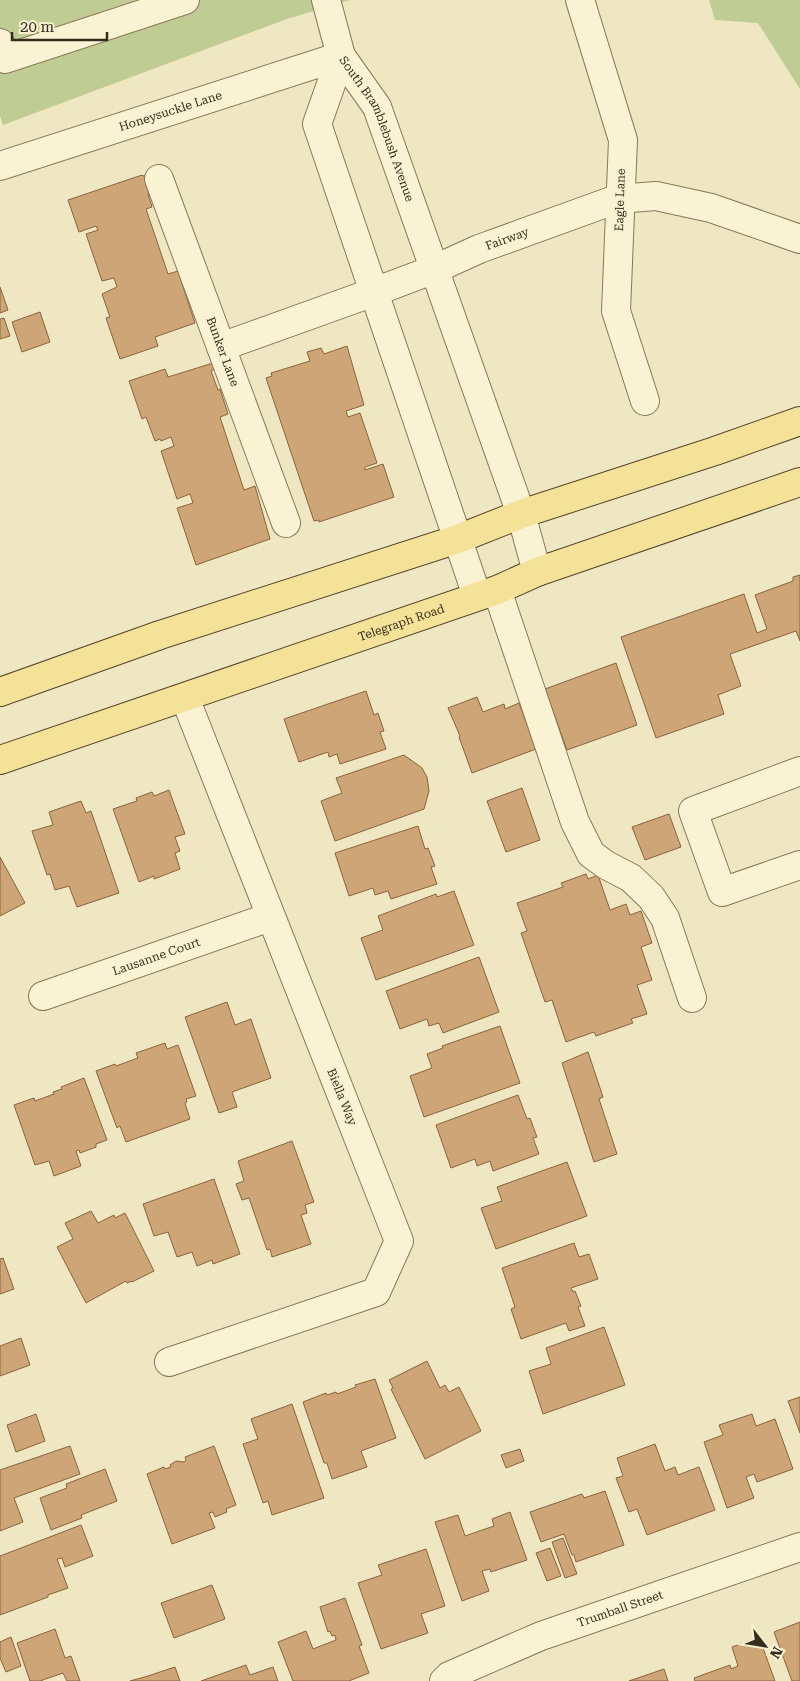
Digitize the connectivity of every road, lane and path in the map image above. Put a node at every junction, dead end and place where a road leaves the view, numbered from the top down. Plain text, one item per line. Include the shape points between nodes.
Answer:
1 (185, 0) edge
2 (326, 0) edge
3 (580, 0) edge
4 (0, 42) edge
5 (341, 56) junction
6 (0, 166) edge
7 (159, 179) dead end
8 (620, 199) junction
9 (800, 239) edge
10 (435, 269) junction
11 (374, 292) junction
12 (220, 347) junction
13 (645, 401) dead end
14 (800, 421) edge
15 (800, 482) edge
16 (521, 514) junction
17 (286, 523) dead end
18 (458, 539) junction
19 (537, 572) junction
20 (487, 593) junction
21 (0, 692) edge
22 (185, 698) junction
23 (0, 760) edge
24 (800, 771) edge
25 (800, 865) edge
26 (270, 917) junction
27 (43, 996) dead end
28 (692, 998) dead end
29 (169, 1362) dead end
30 (800, 1547) edge
31 (444, 1681) edge

1 - 4 street via 5,59
2 - 5 street
3 - 8 street, Eagle Lane via 623,140
5 - 6 street, Honeysuckle Lane
5 - 10 street, South Bramblebush Avenue via 378,107
5 - 11 street, South Bramblebush Avenue via 317,124
7 - 12 street, Bunker Lane
8 - 9 street, Fairway via 656,196 711,208
8 - 10 street, Fairway via 479,249
8 - 13 street, Eagle Lane via 616,311
10 - 11 street, Fairway
10 - 16 street, South Bramblebush Avenue
11 - 12 street, Fairway
11 - 18 street, South Bramblebush Avenue
12 - 17 street, Bunker Lane
14 - 16 main road
15 - 19 main road, Telegraph Road
16 - 18 main road
16 - 19 street, South Bramblebush Avenue
18 - 20 street, South Bramblebush Avenue
18 - 21 main road via 160,635
19 - 20 main road, Telegraph Road
20 - 22 main road, Telegraph Road
20 - 28 street, South Bramblebush Avenue via 575,822 591,854 631,878 661,911
22 - 23 main road, Telegraph Road
22 - 26 street, Biella Way
24 - 25 street via 693,811 722,892
26 - 27 street, Lausanne Court
26 - 29 street, Biella Way via 399,1241 376,1292
30 - 31 street, Trumball Street via 541,1636

